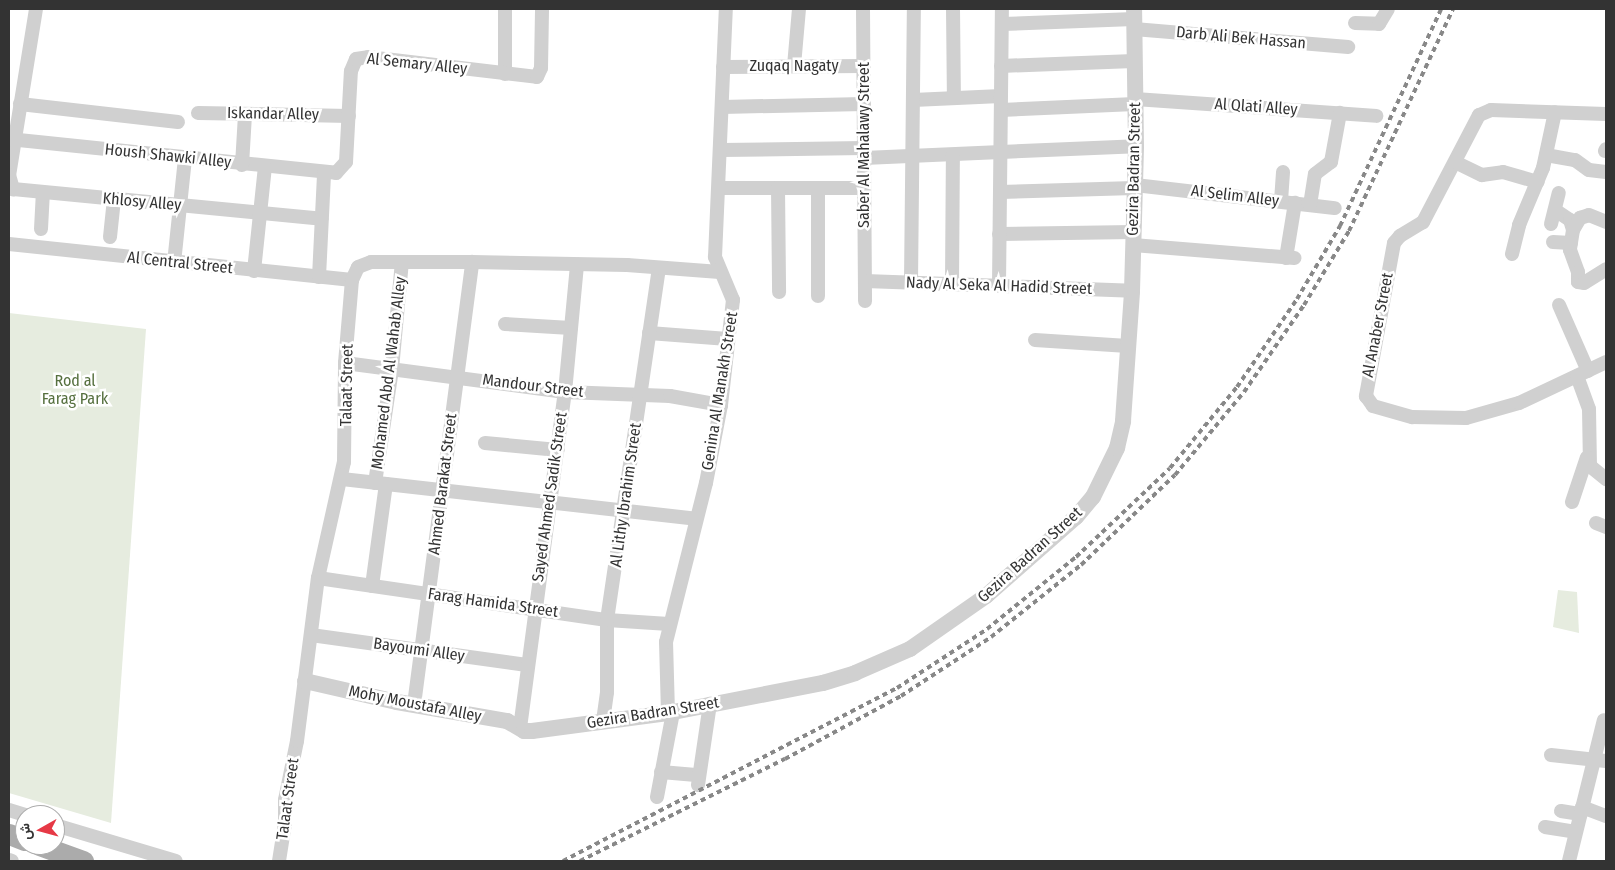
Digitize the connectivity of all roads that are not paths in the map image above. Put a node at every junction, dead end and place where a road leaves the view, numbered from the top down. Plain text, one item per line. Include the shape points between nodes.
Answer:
1 (36, 9) edge
2 (505, 9) edge
3 (542, 9) edge
4 (726, 9) edge
5 (799, 9) edge
6 (863, 9) edge
7 (914, 9) edge
8 (954, 9) edge
9 (1002, 9) edge
10 (1388, 9) edge
11 (1134, 19) edge
12 (1355, 23) dead end
13 (1002, 24) junction
14 (1348, 47) dead end
15 (1134, 61) junction
16 (794, 66) junction
17 (864, 66) junction
18 (1001, 66) junction
19 (723, 67) junction
20 (505, 74) junction
21 (954, 98) junction
22 (913, 100) junction
23 (1135, 101) junction
24 (1001, 103) junction
25 (20, 104) junction
26 (864, 104) junction
27 (722, 107) junction
28 (1555, 112) junction
29 (198, 113) dead end
30 (1340, 113) junction
31 (246, 114) junction
32 (1606, 114) edge
33 (349, 116) junction
34 (1376, 116) dead end
35 (178, 122) dead end
36 (12, 139) edge
37 (1136, 146) junction
38 (720, 150) junction
39 (864, 153) junction
40 (1000, 154) junction
41 (1546, 155) junction
42 (912, 156) junction
43 (953, 156) junction
44 (185, 158) junction
45 (1455, 162) junction
46 (242, 164) junction
47 (264, 167) junction
48 (1284, 172) dead end
49 (1606, 172) edge
50 (326, 173) junction
51 (1538, 182) junction
52 (1134, 186) junction
53 (719, 188) junction
54 (778, 188) junction
55 (818, 188) junction
56 (864, 188) junction
57 (1000, 192) junction
58 (43, 193) junction
59 (1559, 193) dead end
60 (114, 199) junction
61 (1288, 202) junction
62 (1310, 205) junction
63 (180, 206) junction
64 (1335, 208) dead end
65 (260, 213) junction
66 (322, 219) junction
67 (1606, 222) edge
68 (41, 229) dead end
69 (999, 234) junction
70 (1572, 236) junction
71 (110, 237) dead end
72 (1133, 238) junction
73 (1553, 242) dead end
74 (9, 244) edge
75 (1512, 254) dead end
76 (402, 262) junction
77 (472, 262) junction
78 (174, 263) junction
79 (577, 265) junction
80 (659, 268) junction
81 (1606, 269) edge
82 (254, 271) junction
83 (720, 272) junction
84 (319, 277) junction
85 (352, 280) junction
86 (865, 281) junction
87 (911, 282) junction
88 (952, 284) junction
89 (998, 286) junction
90 (1132, 291) junction
91 (780, 292) dead end
92 (818, 296) dead end
93 (865, 301) dead end
94 (1558, 305) dead end
95 (504, 324) dead end
96 (571, 328) junction
97 (649, 333) junction
98 (728, 338) junction
99 (1034, 340) dead end
100 (1128, 346) junction
101 (1606, 362) edge
102 (345, 363) junction
103 (392, 369) junction
104 (1582, 374) junction
105 (457, 377) junction
106 (565, 392) junction
107 (640, 395) junction
108 (720, 405) junction
109 (485, 443) dead end
110 (558, 450) junction
111 (1587, 456) junction
112 (342, 479) junction
113 (1606, 479) edge
114 (381, 484) junction
115 (442, 491) junction
116 (1572, 502) dead end
117 (551, 503) junction
118 (625, 511) junction
119 (696, 519) junction
120 (318, 578) junction
121 (372, 586) junction
122 (429, 594) junction
123 (534, 609) junction
124 (607, 620) junction
125 (669, 624) junction
126 (311, 635) junction
127 (422, 650) junction
128 (527, 665) junction
129 (305, 681) junction
130 (710, 704) junction
131 (414, 705) junction
132 (670, 713) junction
133 (1604, 720) dead end
134 (603, 721) junction
135 (522, 730) junction
136 (1551, 755) dead end
137 (1600, 760) edge
138 (661, 772) junction
139 (657, 797) dead end
140 (1561, 811) dead end
141 (1581, 811) junction
142 (1606, 816) edge
143 (65, 827) edge
144 (1545, 827) dead end
145 (1576, 832) junction
146 (65, 854) edge
147 (83, 861) edge
148 (176, 861) edge
149 (279, 861) edge
150 (1569, 861) edge

1 - 25 street
2 - 20 street
3 - 20 street, Al Semary Alley via 540,73 532,78
4 - 19 street, Genina Al Manakh Street
5 - 16 street
6 - 17 street, Saber Al Mahalawy Street
7 - 22 street
8 - 21 street
9 - 13 street
10 - 12 street via 1379,24
11 - 13 street, Darb Ali Bek Hassan
11 - 14 street, Darb Ali Bek Hassan
11 - 15 street, Gezira Badran Street
13 - 18 street
15 - 18 street
15 - 23 street, Gezira Badran Street
16 - 17 street, Zuqaq Nagaty
16 - 19 street, Zuqaq Nagaty
17 - 26 street, Saber Al Mahalawy Street
18 - 24 street
19 - 27 street, Genina Al Manakh Street
20 - 33 street, Al Semary Alley via 361,57 352,64
21 - 22 street, Al Qlati Alley
21 - 24 street, Al Qlati Alley
22 - 42 street
23 - 24 street, Al Qlati Alley
23 - 30 street, Al Qlati Alley
23 - 37 street, Gezira Badran Street
24 - 40 street
25 - 35 street
25 - 36 street
26 - 27 street
26 - 39 street, Saber Al Mahalawy Street
27 - 38 street, Genina Al Manakh Street
28 - 32 street
28 - 41 street
28 - 45 street, Al Anaber Street via 1491,110 1479,115
29 - 31 street, Iskandar Alley
30 - 34 street, Al Qlati Alley
30 - 62 street via 1331,162 1315,174
31 - 33 street, Iskandar Alley
31 - 46 street
33 - 50 street, Al Semary Alley via 346,162 342,168
36 - 44 street, Housh Shawki Alley
36 - 58 street, Khlosy Alley via 9,183 13,188
37 - 40 street
37 - 52 street, Gezira Badran Street
38 - 39 street
38 - 53 street, Genina Al Manakh Street
39 - 42 street
39 - 56 street, Saber Al Mahalawy Street
40 - 43 street
40 - 57 street
41 - 49 street via 1575,160 1589,170
41 - 51 street
42 - 43 street
42 - 87 street
43 - 88 street
44 - 46 street, Housh Shawki Alley
44 - 63 street
45 - 51 street via 1482,175 1503,172
45 - 104 street, Al Anaber Street via 1423,222 1394,243 1366,396 1373,406 1412,417 1466,418 1510,406
46 - 47 street, Housh Shawki Alley
47 - 50 street, Housh Shawki Alley
47 - 65 street
48 - 61 street
50 - 66 street
51 - 75 street via 1519,225
52 - 57 street, Al Selim Alley
52 - 61 street, Al Selim Alley
52 - 72 street, Gezira Badran Street
53 - 54 street
53 - 83 street, Genina Al Manakh Street via 715,256
54 - 55 street
54 - 91 street
55 - 56 street
55 - 92 street
56 - 86 street, Saber Al Mahalawy Street
57 - 69 street
58 - 60 street, Khlosy Alley
58 - 68 street
59 - 70 street via 1553,217 1570,220
60 - 63 street, Khlosy Alley
60 - 71 street
61 - 62 street, Al Selim Alley
61 - 72 street via 1290,258
62 - 64 street, Al Selim Alley
63 - 65 street, Khlosy Alley
63 - 78 street
65 - 66 street, Khlosy Alley
65 - 82 street
66 - 84 street
67 - 70 street via 1589,215 1580,218
69 - 72 street
69 - 89 street
70 - 73 street
70 - 81 street via 1571,259 1578,272 1578,282 1584,283
72 - 90 street, Gezira Badran Street
74 - 78 street, Al Central Street
76 - 77 street
76 - 85 street via 364,264
76 - 103 street, Mohamed Abd Al Wahab Alley
77 - 79 street
77 - 105 street, Ahmed Barakat Street
78 - 82 street, Al Central Street
79 - 80 street
79 - 96 street, Sayed Ahmed Sadik Street
80 - 83 street
80 - 97 street, Al Lithy Ibrahim Street
82 - 84 street, Al Central Street
83 - 98 street, Genina Al Manakh Street via 732,292
84 - 85 street, Al Central Street
85 - 102 street, Talaat Street
86 - 87 street, Nady Al Seka Al Hadid Street
86 - 93 street, Saber Al Mahalawy Street
87 - 88 street, Nady Al Seka Al Hadid Street
88 - 89 street, Nady Al Seka Al Hadid Street
89 - 90 street, Nady Al Seka Al Hadid Street
90 - 100 street, Gezira Badran Street
94 - 104 street
95 - 96 street
96 - 106 street, Sayed Ahmed Sadik Street
97 - 98 street
97 - 107 street, Al Lithy Ibrahim Street
98 - 108 street, Genina Al Manakh Street
99 - 100 street
100 - 130 street, Gezira Badran Street via 1122,421 1107,473 1094,497 1076,517 986,596 910,649 856,673 822,683
101 - 104 street, Al Anaber Street
102 - 103 street, Mandour Street
102 - 112 street, Talaat Street via 346,444
103 - 105 street, Mandour Street
103 - 114 street, Mohamed Abd Al Wahab Alley
104 - 111 street via 1589,409
105 - 106 street, Mandour Street
105 - 115 street, Ahmed Barakat Street
106 - 107 street, Mandour Street
106 - 110 street, Sayed Ahmed Sadik Street
107 - 108 street, Mandour Street
107 - 118 street, Al Lithy Ibrahim Street
108 - 119 street, Genina Al Manakh Street
109 - 110 street
110 - 117 street, Sayed Ahmed Sadik Street
111 - 113 street via 1596,474
111 - 116 street
112 - 114 street
112 - 120 street, Talaat Street
114 - 115 street
114 - 121 street, Mohamed Abd Al Wahab Alley
115 - 117 street
115 - 122 street, Ahmed Barakat Street
117 - 118 street
117 - 123 street, Sayed Ahmed Sadik Street
118 - 119 street
118 - 124 street, Al Lithy Ibrahim Street
119 - 125 street, Genina Al Manakh Street
120 - 121 street, Farag Hamida Street
120 - 126 street, Talaat Street
121 - 122 street, Farag Hamida Street
122 - 123 street, Farag Hamida Street
122 - 127 street, Ahmed Barakat Street
123 - 124 street, Farag Hamida Street
123 - 128 street, Sayed Ahmed Sadik Street
124 - 125 street, Farag Hamida Street
124 - 134 street, Al Lithy Ibrahim Street via 607,692
125 - 132 street, Genina Al Manakh Street via 665,661
126 - 127 street, Bayoumi Alley
126 - 129 street, Talaat Street
127 - 128 street, Bayoumi Alley
127 - 131 street, Ahmed Barakat Street
128 - 135 street, Sayed Ahmed Sadik Street
129 - 131 street, Mohy Moustafa Alley
129 - 149 street, Talaat Street via 285,800
130 - 132 street, Gezira Badran Street
130 - 138 street via 698,780
131 - 135 street, Mohy Moustafa Alley via 507,721
132 - 134 street, Gezira Badran Street
132 - 138 street, Genina Al Manakh Street
133 - 137 street
134 - 135 street, Gezira Badran Street
136 - 137 street
137 - 141 street
138 - 139 street, Genina Al Manakh Street
140 - 141 street
141 - 142 street
141 - 145 street
143 - 148 street
144 - 145 street
145 - 150 street
146 - 147 main road

